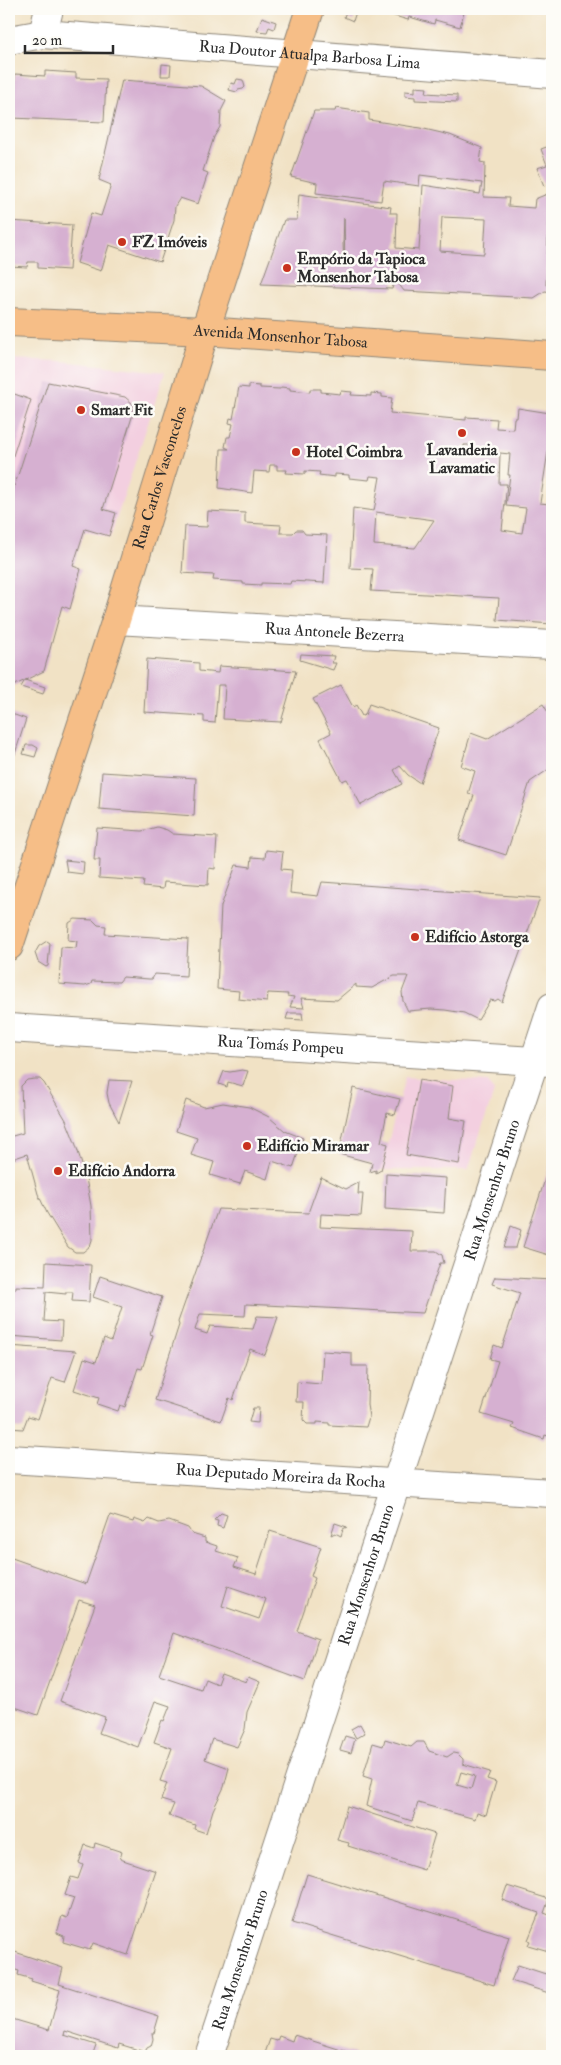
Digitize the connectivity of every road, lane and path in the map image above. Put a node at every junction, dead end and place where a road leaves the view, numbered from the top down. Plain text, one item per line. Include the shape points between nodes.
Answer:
1 (310, 9) edge
2 (46, 21) edge
3 (9, 40) edge
4 (295, 54) junction
5 (552, 74) edge
6 (9, 322) edge
7 (205, 330) junction
8 (552, 356) edge
9 (116, 620) junction
10 (552, 645) edge
11 (9, 946) edge
12 (552, 1007) edge
13 (9, 1028) edge
14 (543, 1062) edge
15 (9, 1459) edge
16 (395, 1483) junction
17 (552, 1493) edge
18 (208, 2056) edge

1 - 4 main road, Rua Carlos Vasconcelos
2 - 3 street, Rua Doutor Atualpa Barbosa Lima
2 - 4 street, Rua Doutor Atualpa Barbosa Lima
4 - 5 street, Rua Doutor Atualpa Barbosa Lima
4 - 7 main road, Rua Carlos Vasconcelos
6 - 7 main road, Avenida Monsenhor Tabosa
7 - 8 main road, Avenida Monsenhor Tabosa
7 - 9 main road, Rua Carlos Vasconcelos
9 - 10 street, Rua Antonele Bezerra
9 - 11 main road, Rua Carlos Vasconcelos
12 - 14 street, Rua Monsenhor Bruno
13 - 14 street, Rua Tomás Pompeu
14 - 16 street, Rua Monsenhor Bruno
15 - 16 street, Rua Deputado Moreira da Rocha
16 - 17 street, Rua Deputado Moreira da Rocha
16 - 18 street, Rua Monsenhor Bruno

